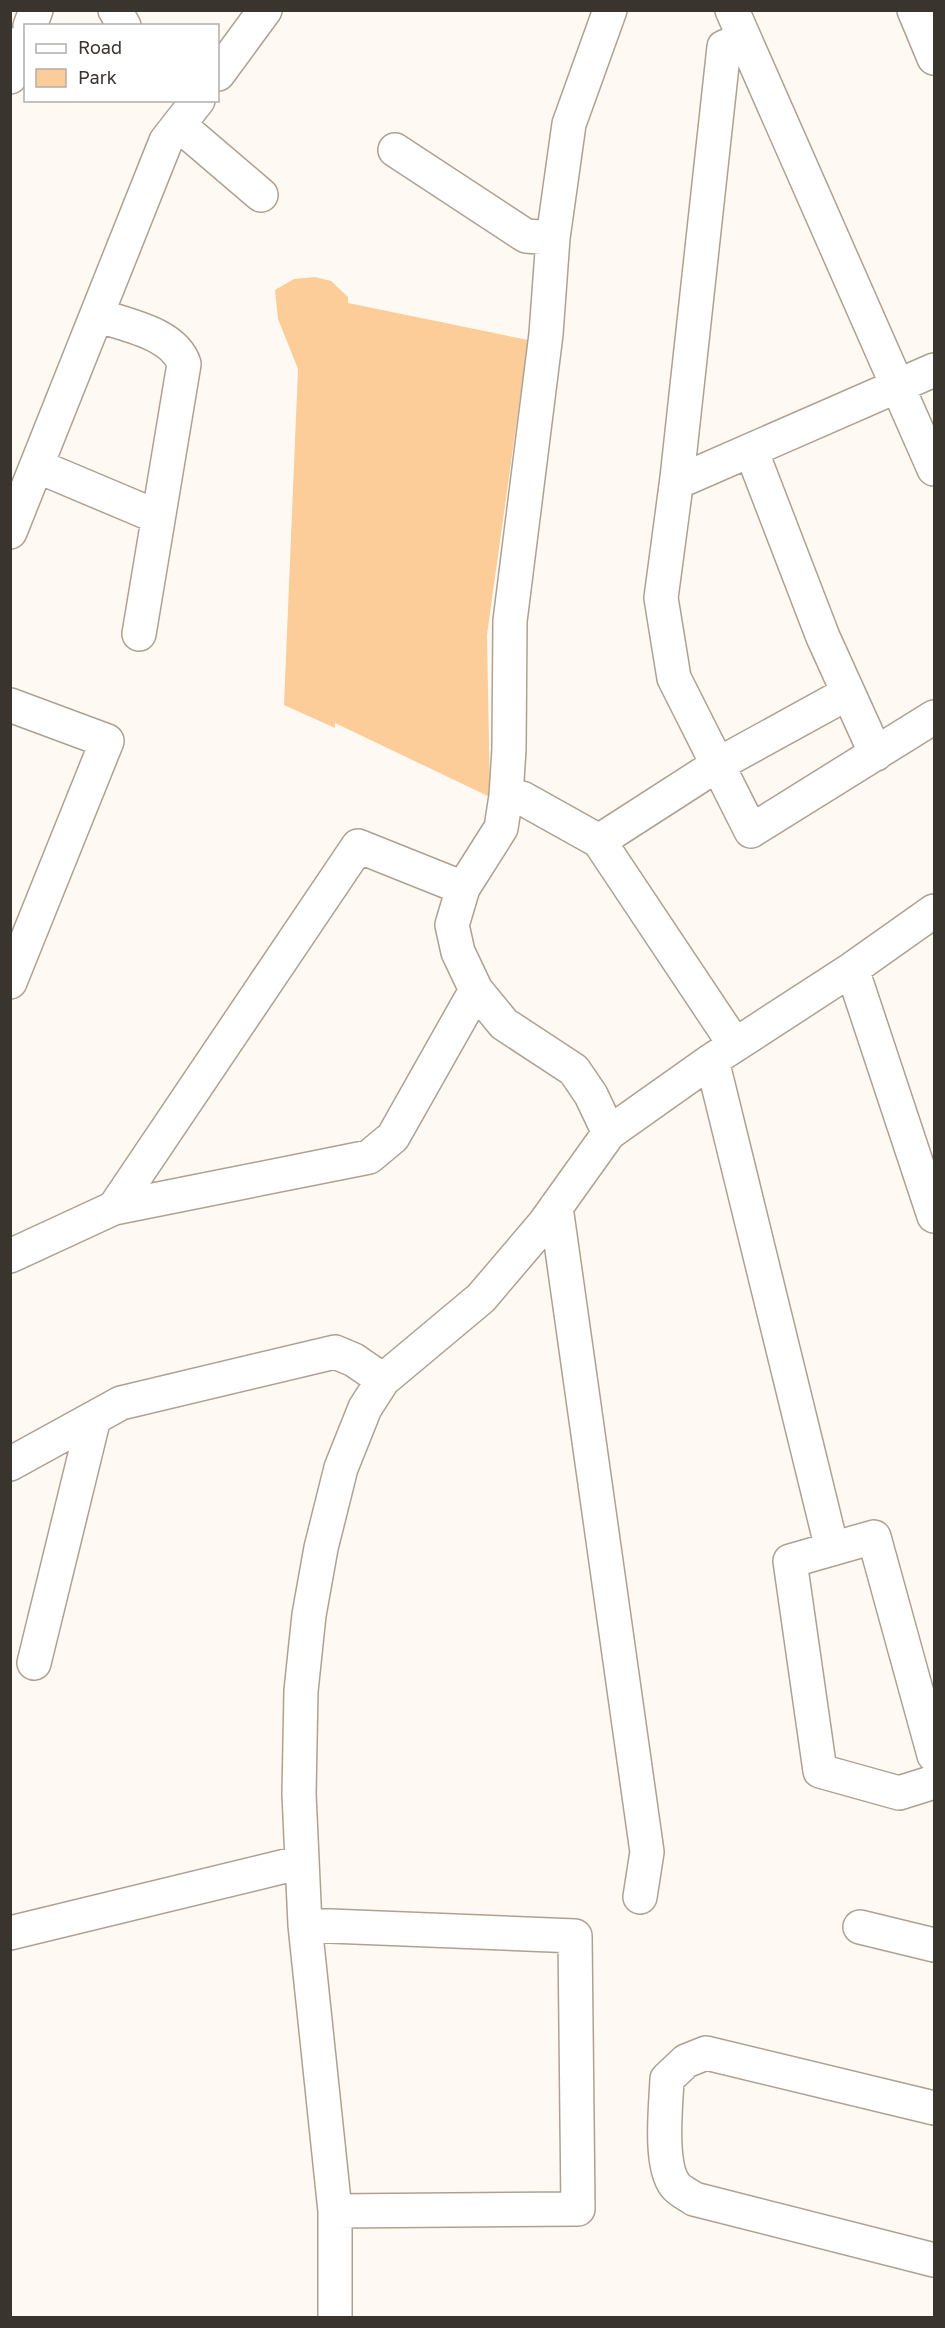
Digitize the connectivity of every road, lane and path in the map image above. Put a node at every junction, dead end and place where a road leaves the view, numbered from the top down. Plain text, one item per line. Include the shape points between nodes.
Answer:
1 (115, 10) edge
2 (265, 10) edge
3 (610, 10) edge
4 (914, 10) edge
5 (123, 24) edge
6 (738, 25) edge
7 (24, 43) edge
8 (934, 58) edge
9 (219, 73) edge
10 (10, 77) edge
11 (185, 111) edge
12 (395, 150) dead end
13 (261, 195) dead end
14 (553, 238) junction
15 (97, 315) junction
16 (934, 370) edge
17 (898, 385) junction
18 (751, 450) junction
19 (37, 466) junction
20 (934, 469) edge
21 (677, 478) junction
22 (158, 517) junction
23 (10, 532) edge
24 (139, 634) dead end
25 (848, 693) junction
26 (10, 705) edge
27 (934, 717) edge
28 (876, 754) junction
29 (717, 765) junction
30 (506, 796) junction
31 (599, 841) junction
32 (463, 888) junction
33 (934, 912) edge
34 (852, 969) junction
35 (10, 982) edge
36 (476, 990) junction
37 (723, 1052) junction
38 (609, 1133) junction
39 (556, 1207) junction
40 (114, 1208) junction
41 (934, 1215) edge
42 (10, 1256) edge
43 (383, 1380) junction
44 (94, 1418) junction
45 (10, 1464) edge
46 (832, 1549) junction
47 (34, 1663) dead end
48 (934, 1755) edge
49 (934, 1782) edge
50 (302, 1862) junction
51 (640, 1897) dead end
52 (305, 1925) junction
53 (860, 1927) dead end
54 (10, 1933) edge
55 (934, 1945) edge
56 (934, 2108) edge
57 (335, 2211) junction
58 (934, 2260) edge
59 (335, 2318) edge

1 - 5 street
2 - 9 street
3 - 14 street via 569,124
4 - 8 street
6 - 17 street
6 - 21 street via 724,47
7 - 10 street
11 - 13 street
11 - 15 street via 166,141
12 - 14 street via 526,236
14 - 30 street via 546,334 510,621
15 - 19 street
15 - 22 street via 162,339 180,354 183,364
16 - 17 street
17 - 18 street
17 - 20 street
18 - 21 street via 687,478
18 - 25 street
19 - 22 street
19 - 23 street
21 - 29 street via 662,598 674,678
22 - 24 street
25 - 28 street
25 - 29 street
26 - 35 street via 107,741
27 - 28 street
28 - 29 street via 751,831
29 - 31 street
30 - 31 street via 522,798
30 - 32 street via 501,828
31 - 37 street
32 - 36 street via 452,925 458,952
32 - 40 street via 358,846
33 - 34 street
34 - 37 street
34 - 41 street
36 - 38 street via 504,1024 573,1070 591,1095
36 - 40 street via 393,1137 369,1158
37 - 38 street
37 - 46 street
38 - 39 street
39 - 43 street via 481,1298
39 - 51 street via 647,1852
40 - 42 street
43 - 44 street via 335,1352 121,1403
43 - 50 street via 365,1408 341,1468 309,1615 301,1691
44 - 45 street
44 - 47 street
46 - 48 street via 874,1537
46 - 49 street via 790,1561 820,1771 899,1793
50 - 52 street
50 - 54 street
52 - 57 street
52 - 57 street via 575,1936 578,2209
53 - 55 street
56 - 58 street via 706,2053 686,2061 667,2079 665,2143 675,2186 694,2199
57 - 59 street

